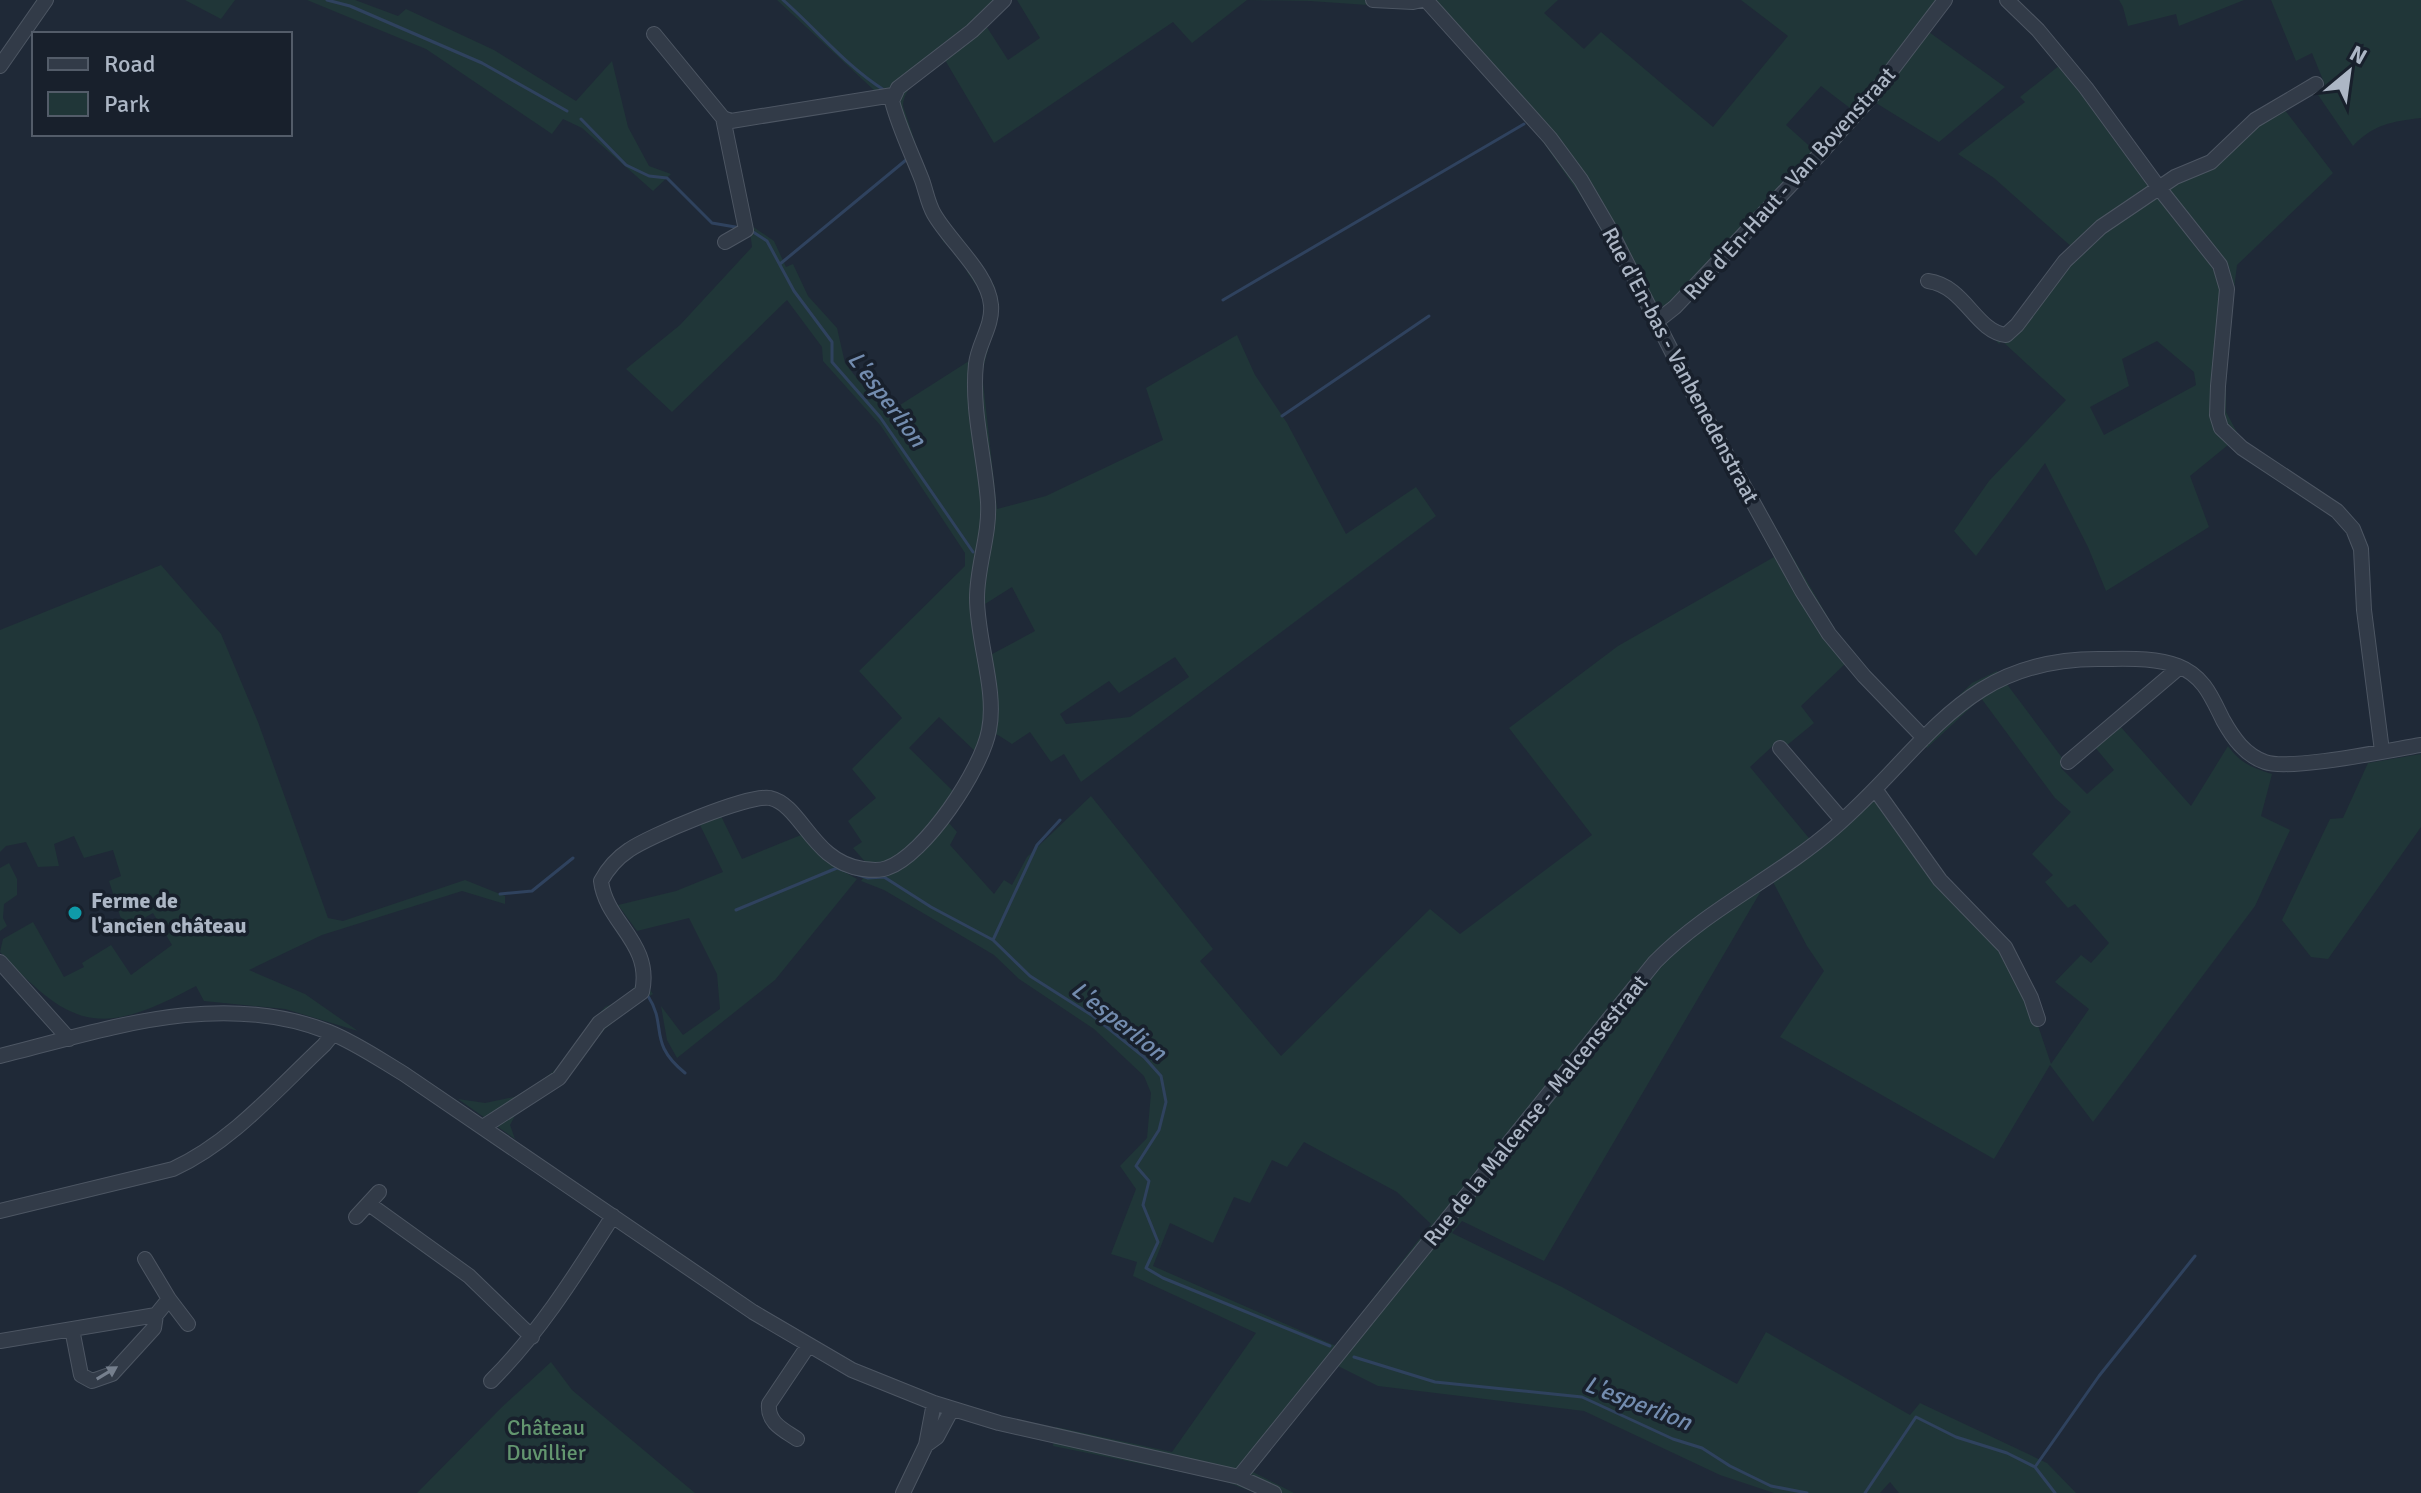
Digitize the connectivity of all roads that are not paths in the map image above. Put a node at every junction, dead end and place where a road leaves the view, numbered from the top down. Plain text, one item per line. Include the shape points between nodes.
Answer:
1 (46, 0) edge
2 (1004, 0) edge
3 (1373, 0) edge
4 (1424, 0) edge
5 (1945, 0) edge
6 (2007, 0) edge
7 (654, 34) dead end
8 (0, 66) edge
9 (2316, 84) dead end
10 (893, 95) junction
11 (723, 118) junction
12 (2159, 188) junction
13 (725, 242) dead end
14 (1928, 281) dead end
15 (1656, 322) junction
16 (2180, 667) junction
17 (1924, 738) junction
18 (2421, 745) edge
19 (1780, 748) dead end
20 (2382, 751) junction
21 (2068, 762) dead end
22 (1875, 789) junction
23 (1842, 820) junction
24 (0, 962) edge
25 (2038, 1019) dead end
26 (333, 1034) junction
27 (69, 1039) junction
28 (0, 1056) edge
29 (483, 1127) junction
30 (379, 1192) dead end
31 (369, 1204) junction
32 (0, 1211) edge
33 (613, 1216) junction
34 (356, 1217) dead end
35 (145, 1259) dead end
36 (169, 1299) junction
37 (156, 1315) junction
38 (188, 1324) dead end
39 (72, 1329) junction
40 (532, 1337) junction
41 (0, 1341) edge
42 (808, 1346) junction
43 (491, 1381) dead end
44 (934, 1403) junction
45 (952, 1409) junction
46 (796, 1441) dead end
47 (926, 1445) junction
48 (1239, 1477) junction
49 (903, 1493) edge
50 (1274, 1493) edge

1 - 8 street
2 - 10 street
3 - 4 street
4 - 15 street, Rue d'En-bas - Vanbenedenstraat via 1550,138 1581,180
5 - 15 street, Rue d'En-Haut - Van Bovenstraat via 1820,154
6 - 12 street via 2086,88
7 - 11 street
9 - 12 street via 2255,120 2211,162
10 - 11 street via 731,121
10 - 29 street via 933,212 978,273 991,306 976,374 988,512 977,606 989,732 971,774 939,821 916,849 886,869 842,863 812,839 782,803 769,798 722,809 629,850 601,881 604,897 640,954 642,992 599,1023 559,1078
11 - 13 street via 746,230
12 - 14 street via 2101,227 2065,261 2006,335 1992,331 1953,290
12 - 20 street via 2220,265 2227,289 2217,401 2221,428 2242,448 2337,511 2361,549
15 - 17 street, Rue d'En-bas - Vanbenedenstraat via 1829,634
16 - 17 street, Rue de la Malcense - Malcensestraat via 2147,660 2036,664 1965,699
16 - 20 street via 2203,682 2236,741 2265,762 2290,764
16 - 21 street
17 - 22 street, Rue de la Malcense - Malcensestraat
18 - 20 street
19 - 23 street
22 - 23 street, Rue de la Malcense - Malcensestraat
22 - 25 street via 1940,880 2005,947
23 - 48 street, Rue de la Malcense - Malcensestraat via 1681,936 1655,962
24 - 27 street
26 - 27 street via 275,1017 209,1012 148,1019
26 - 29 street
26 - 32 street via 196,1159
27 - 28 street
29 - 33 street
30 - 31 street
31 - 34 street
31 - 40 street via 469,1276
33 - 40 street
33 - 42 street
35 - 36 street
36 - 37 street
36 - 38 street
37 - 39 street
39 -> 37 street via 79,1371 92,1381 119,1366 154,1328
39 - 41 street
40 - 43 street
42 - 44 street
42 - 46 street via 768,1411
44 - 45 street
44 - 47 street
45 - 47 street via 937,1437
45 - 48 street
47 - 49 street
48 - 50 street

